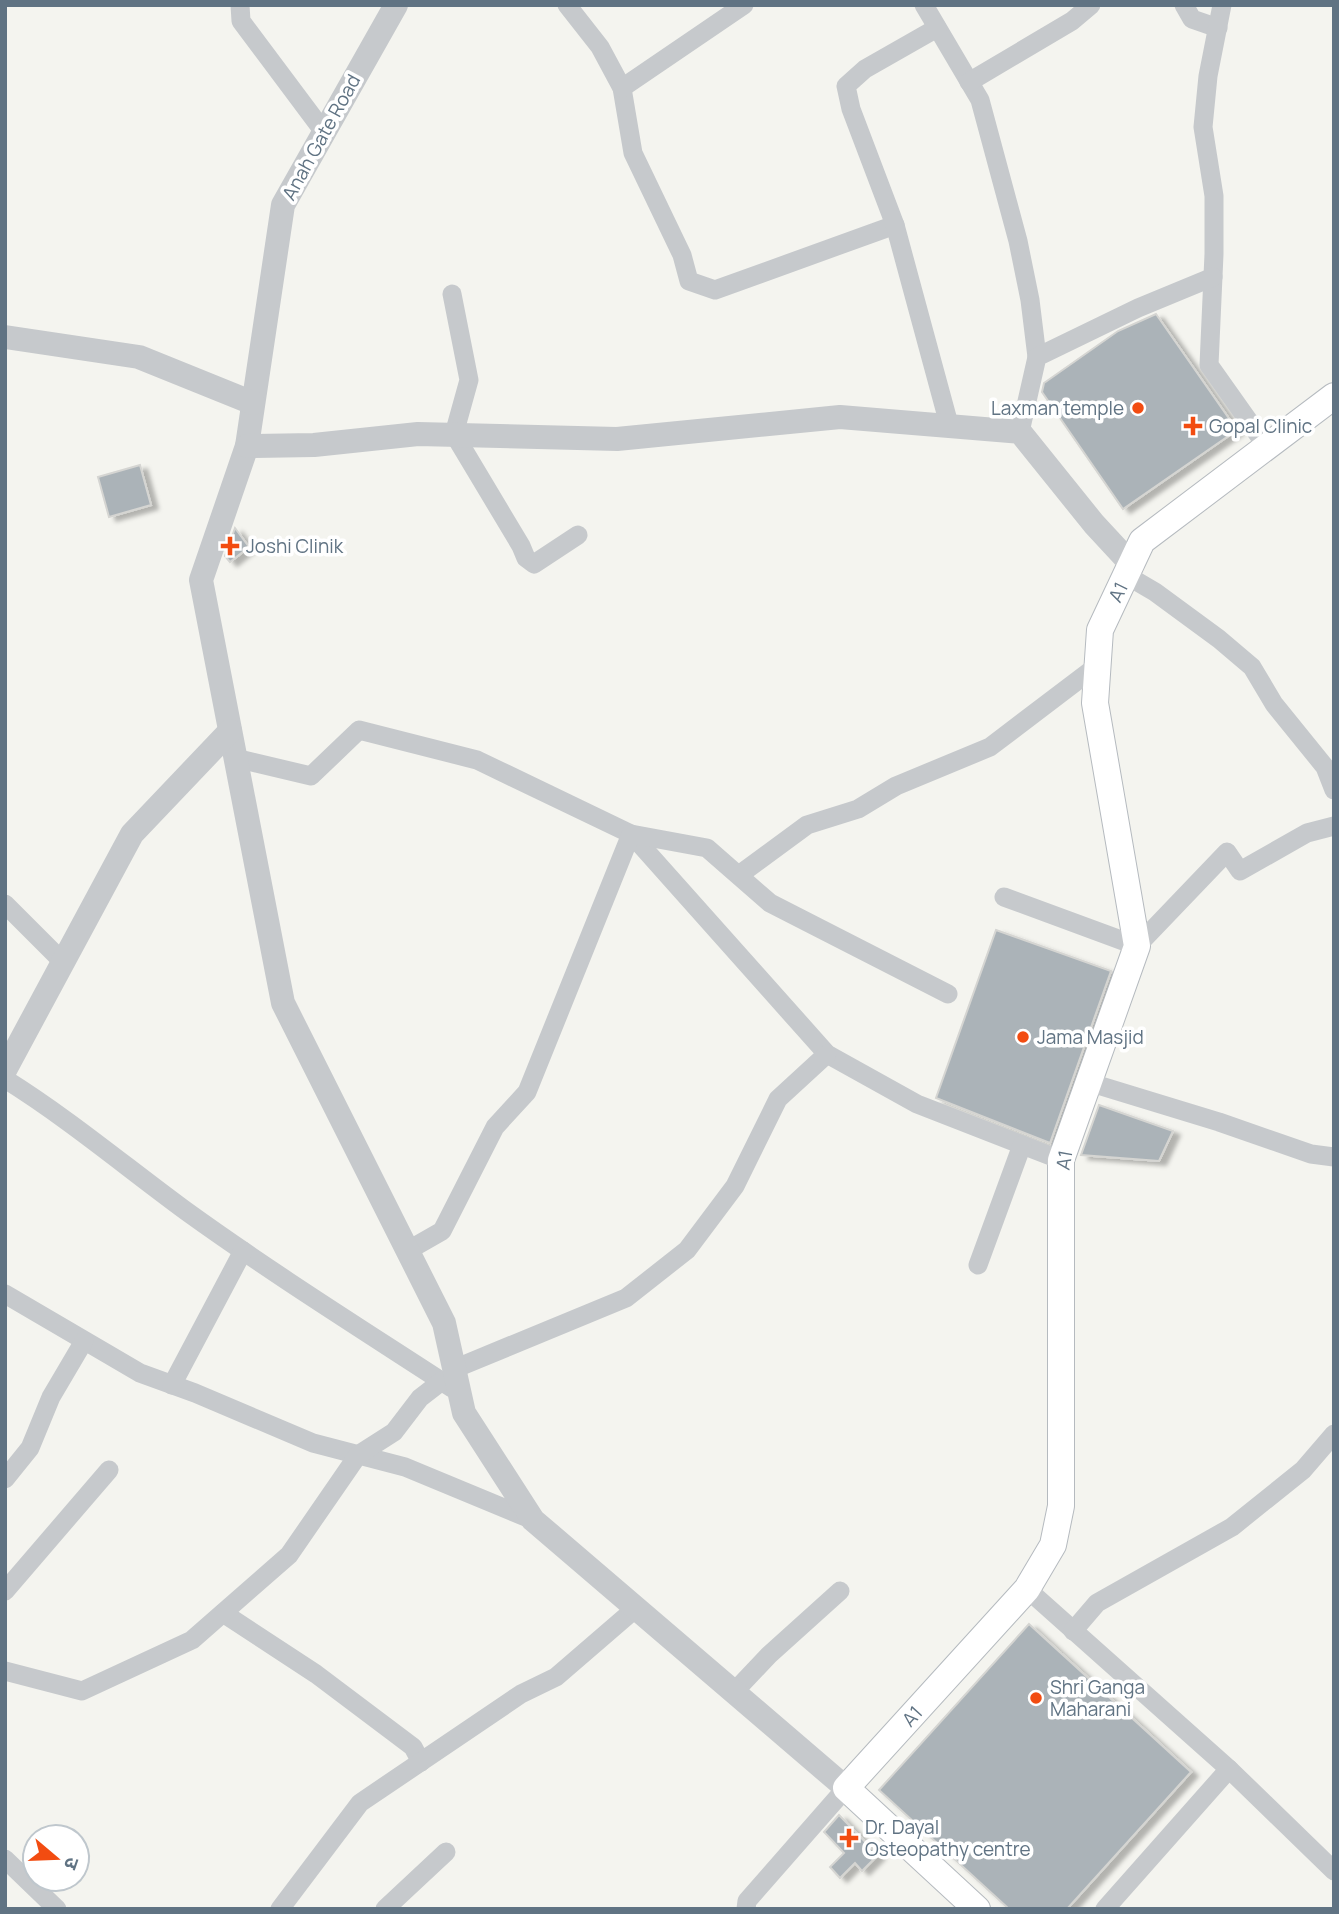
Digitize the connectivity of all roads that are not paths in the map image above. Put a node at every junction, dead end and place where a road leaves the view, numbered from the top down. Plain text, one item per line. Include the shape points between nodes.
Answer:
1 (240, 5) edge
2 (396, 5) edge
3 (567, 5) edge
4 (744, 5) edge
5 (924, 5) edge
6 (1091, 5) edge
7 (1185, 5) edge
8 (1222, 5) edge
9 (1218, 27) junction
10 (937, 28) junction
11 (969, 82) junction
12 (622, 88) junction
13 (324, 132) junction
14 (895, 225) junction
15 (1213, 277) junction
16 (452, 294) dead end
17 (5, 337) edge
18 (1037, 357) junction
19 (1334, 396) edge
20 (253, 403) junction
21 (950, 428) junction
22 (1020, 432) junction
23 (453, 434) junction
24 (247, 446) junction
25 (1267, 447) junction
26 (578, 535) dead end
27 (1129, 570) junction
28 (1098, 665) junction
29 (230, 731) junction
30 (235, 758) junction
31 (1329, 765) edge
32 (1334, 790) edge
33 (1334, 826) edge
34 (631, 834) junction
35 (738, 875) junction
36 (1004, 897) dead end
37 (5, 904) edge
38 (1137, 946) junction
39 (63, 962) junction
40 (948, 993) dead end
41 (827, 1054) junction
42 (5, 1070) edge
43 (5, 1079) edge
44 (1088, 1082) junction
45 (1023, 1145) junction
46 (1334, 1157) edge
47 (1061, 1160) junction
48 (243, 1251) junction
49 (407, 1251) junction
50 (978, 1265) dead end
51 (5, 1294) edge
52 (84, 1340) junction
53 (452, 1381) junction
54 (172, 1385) junction
55 (1334, 1434) edge
56 (358, 1455) junction
57 (109, 1470) dead end
58 (5, 1479) edge
59 (533, 1520) junction
60 (1027, 1589) junction
61 (5, 1591) edge
62 (840, 1591) dead end
63 (636, 1608) junction
64 (223, 1613) junction
65 (1073, 1631) junction
66 (5, 1671) edge
67 (734, 1692) junction
68 (421, 1762) junction
69 (1229, 1769) junction
70 (846, 1788) junction
71 (446, 1852) dead end
72 (5, 1859) edge
73 (1334, 1871) edge
74 (57, 1909) edge
75 (280, 1909) edge
76 (385, 1909) edge
77 (746, 1909) edge
78 (977, 1909) edge
79 (1105, 1909) edge

1 - 13 street via 241,21
2 - 13 street, Anah Gate Road
3 - 12 street via 600,47
4 - 12 street
5 - 10 street
6 - 11 street
7 - 9 street via 1192,19
8 - 9 street
9 - 15 street via 1203,127 1214,196
10 - 11 street
10 - 14 street via 865,69 846,86
11 - 18 street via 981,100 1018,242
12 - 14 street via 634,153 682,255 689,281 715,290
13 - 20 street, Anah Gate Road via 282,205
14 - 21 street
15 - 18 street
15 - 25 street via 1209,365
16 - 23 street via 469,380
17 - 20 street via 139,358
18 - 22 street
19 - 25 main road, A1
20 - 24 street, Anah Gate Road
21 - 22 street
21 - 23 street via 840,417 617,439
22 - 27 street
23 - 24 street
23 - 26 street via 526,558 534,564
24 - 29 street, Anah Gate Road via 201,580
25 - 27 main road, A1 via 1142,541
27 - 28 main road, A1 via 1100,630
27 - 31 street via 1252,667 1274,704
28 - 35 street via 990,747 896,786 858,809 807,825
28 - 38 main road, A1 via 1095,703
29 - 30 street, Anah Gate Road
29 - 39 street via 132,834
30 - 34 street via 311,776 359,730 477,760
30 - 49 street, Anah Gate Road via 283,1003
31 - 32 street
33 - 38 street via 1307,833 1240,871 1227,852
34 - 35 street via 707,848
34 - 41 street
34 - 49 street via 527,1091 495,1128 442,1231
35 - 40 street via 770,903
36 - 38 street
37 - 39 street
38 - 44 main road, A1
39 - 42 street
41 - 45 street via 917,1104
41 - 53 street via 778,1099 734,1186 687,1250 626,1297
43 - 48 street
44 - 46 street via 1311,1154
44 - 47 main road, A1
45 - 47 street
45 - 50 street
47 - 60 main road, A1 via 1061,1506 1053,1545
48 - 53 street
48 - 54 street
49 - 53 street, Anah Gate Road via 444,1324
51 - 52 street
52 - 54 street via 140,1374
52 - 58 street via 51,1397 30,1448
53 - 56 street via 419,1398 394,1432
53 - 59 street, Anah Gate Road via 464,1413
54 - 56 street via 313,1443
55 - 65 street via 1303,1469 1232,1527 1097,1603
56 - 59 street via 405,1467
56 - 64 street via 289,1555
57 - 61 street
59 - 63 street, Anah Gate Road
60 - 65 street
60 - 70 main road, A1
62 - 67 street
63 - 67 street, Anah Gate Road
63 - 68 street via 556,1678 522,1695
64 - 66 street via 192,1640 82,1691
64 - 68 street via 316,1674 413,1747
65 - 69 street
67 - 70 street, Anah Gate Road
68 - 75 street via 360,1803
69 - 73 street
69 - 79 street
70 - 77 street via 747,1901
70 - 78 main road
71 - 76 street
72 - 74 street

